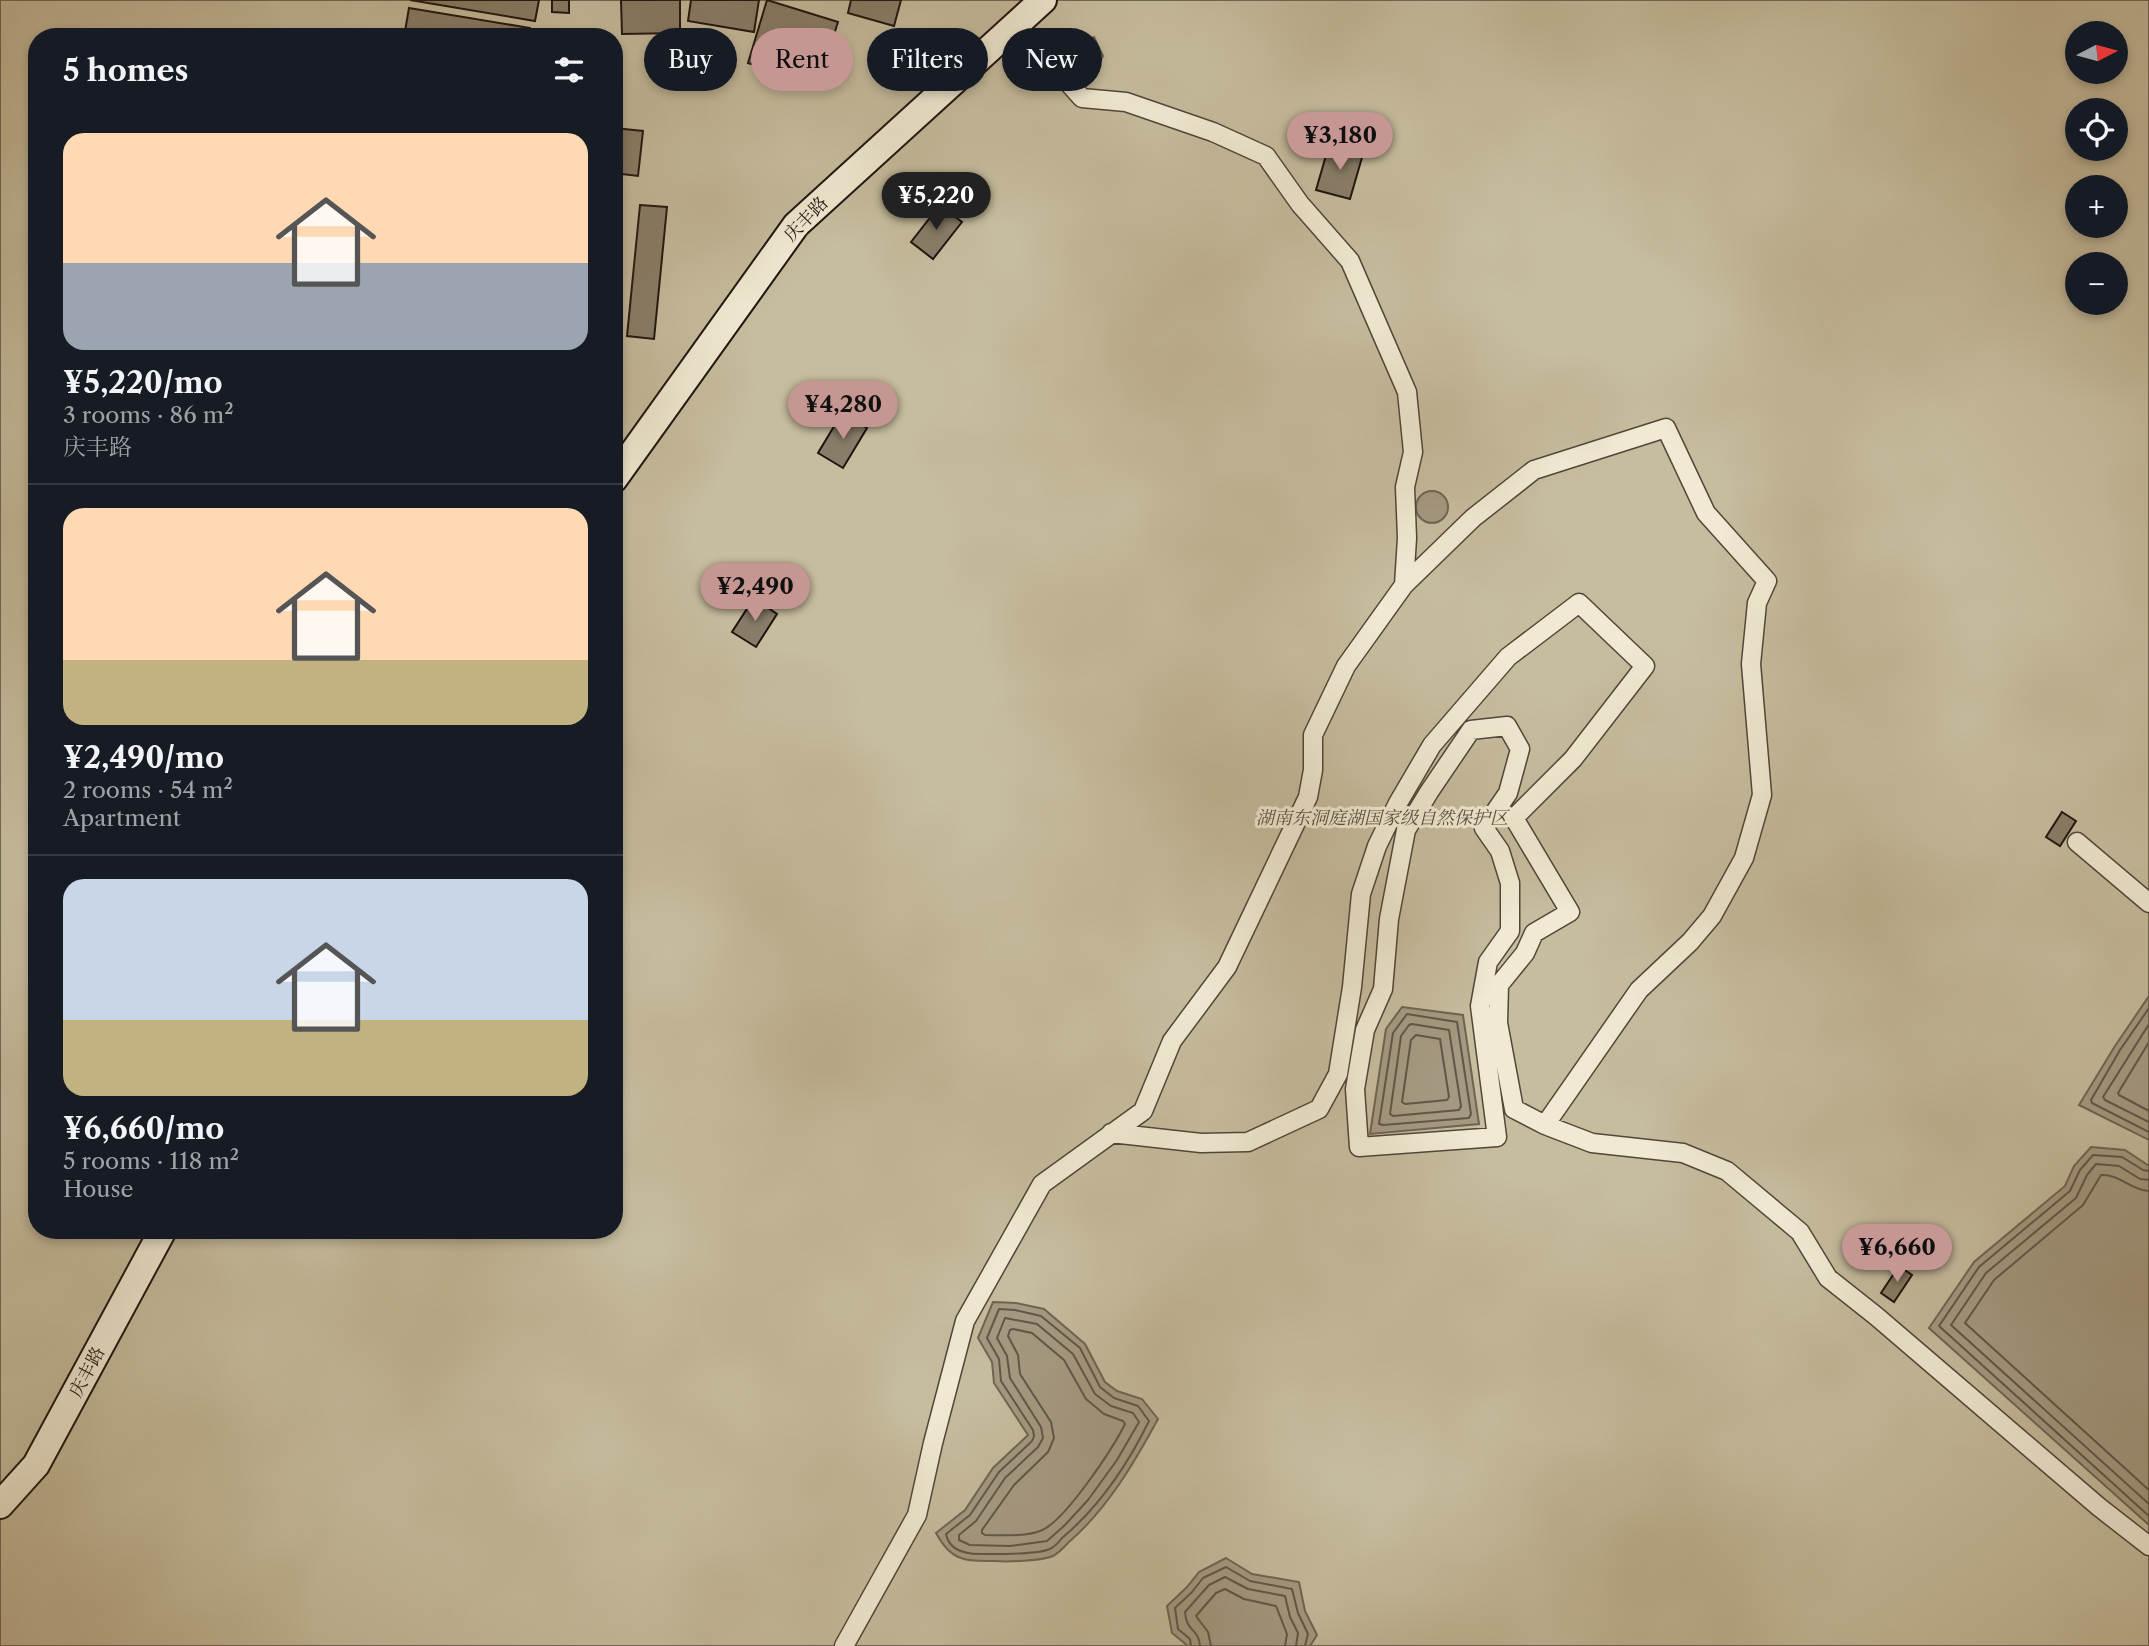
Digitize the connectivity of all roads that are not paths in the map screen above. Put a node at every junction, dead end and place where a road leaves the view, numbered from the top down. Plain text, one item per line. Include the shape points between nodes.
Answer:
1 (1043, 0) edge
2 (1016, 24) junction
3 (623, 463) edge
4 (1404, 585) junction
5 (2077, 842) dead end
6 (2149, 903) edge
7 (1480, 1006) joint
8 (1545, 1125) junction
9 (1111, 1133) junction
10 (158, 1239) edge
11 (0, 1506) edge
12 (2149, 1546) edge
13 (844, 1646) edge

1 - 2 street, 庆丰路
2 - 3 street, 庆丰路 via 796,225
2 - 4 street via 1082,98 1126,102 1266,156 1350,261 1407,392 1413,452 1405,487
4 - 8 street via 1473,518 1534,470 1666,428 1706,513 1767,581 1757,603 1751,664 1762,795 1744,858 1712,916 1639,990
4 - 9 street via 1346,666 1314,735 1308,797 1227,967 1172,1041 1143,1111
5 - 6 street
7 - 7 street via 1497,1137 1359,1147 1355,1089 1364,1030 1383,989 1389,919 1405,831 1471,730 1507,726 1520,749 1508,793 1484,828 1500,851 1510,883 1510,931 1488,962
8 - 9 street via 1514,1109 1498,1023 1499,985 1525,953 1534,933 1570,912 1514,818 1573,760 1645,666 1579,603 1508,657 1432,745 1398,803 1361,894 1338,1074 1319,1109 1248,1142 1201,1143
8 - 12 street via 1592,1143 1683,1153 1727,1171 1800,1232 1828,1278
9 - 13 street via 1042,1184 965,1321 917,1515
10 - 11 street, 庆丰路 via 36,1465

